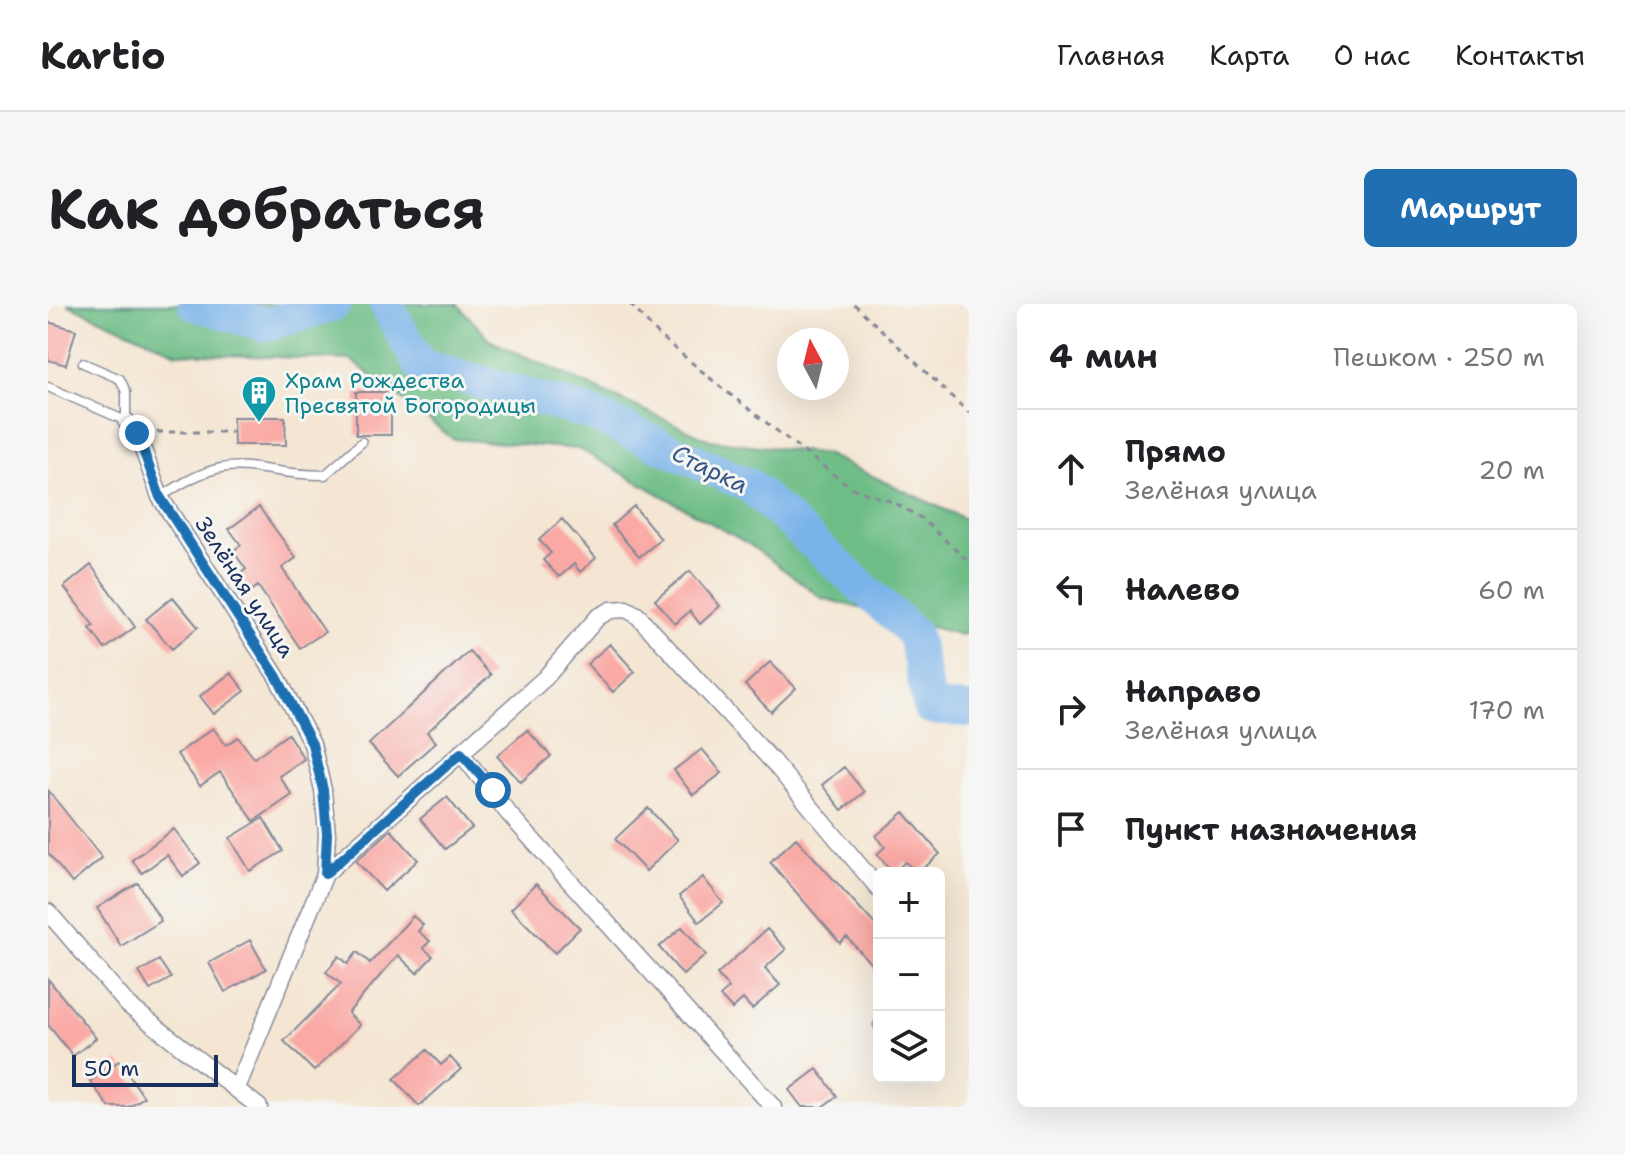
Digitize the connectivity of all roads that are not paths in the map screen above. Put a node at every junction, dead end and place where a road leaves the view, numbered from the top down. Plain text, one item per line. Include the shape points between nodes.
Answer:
1 (83, 363) dead end
2 (48, 387) edge
3 (132, 427) junction
4 (362, 442) dead end
5 (160, 497) junction
6 (461, 753) junction
7 (325, 874) junction
8 (873, 882) edge
9 (48, 912) edge
10 (237, 1088) junction
11 (259, 1107) edge
12 (773, 1107) edge

1 - 3 lane via 120,379
2 - 3 lane
3 - 5 street, Зелёная улица
4 - 5 lane via 325,475 225,465 191,476
5 - 7 street, Зелёная улица via 277,677 312,744 326,819
6 - 7 street
6 - 8 street via 545,678 598,617 626,609 773,762
6 - 12 street via 509,814
7 - 10 street, Зелёная улица
9 - 10 street via 128,1005
10 - 11 street

